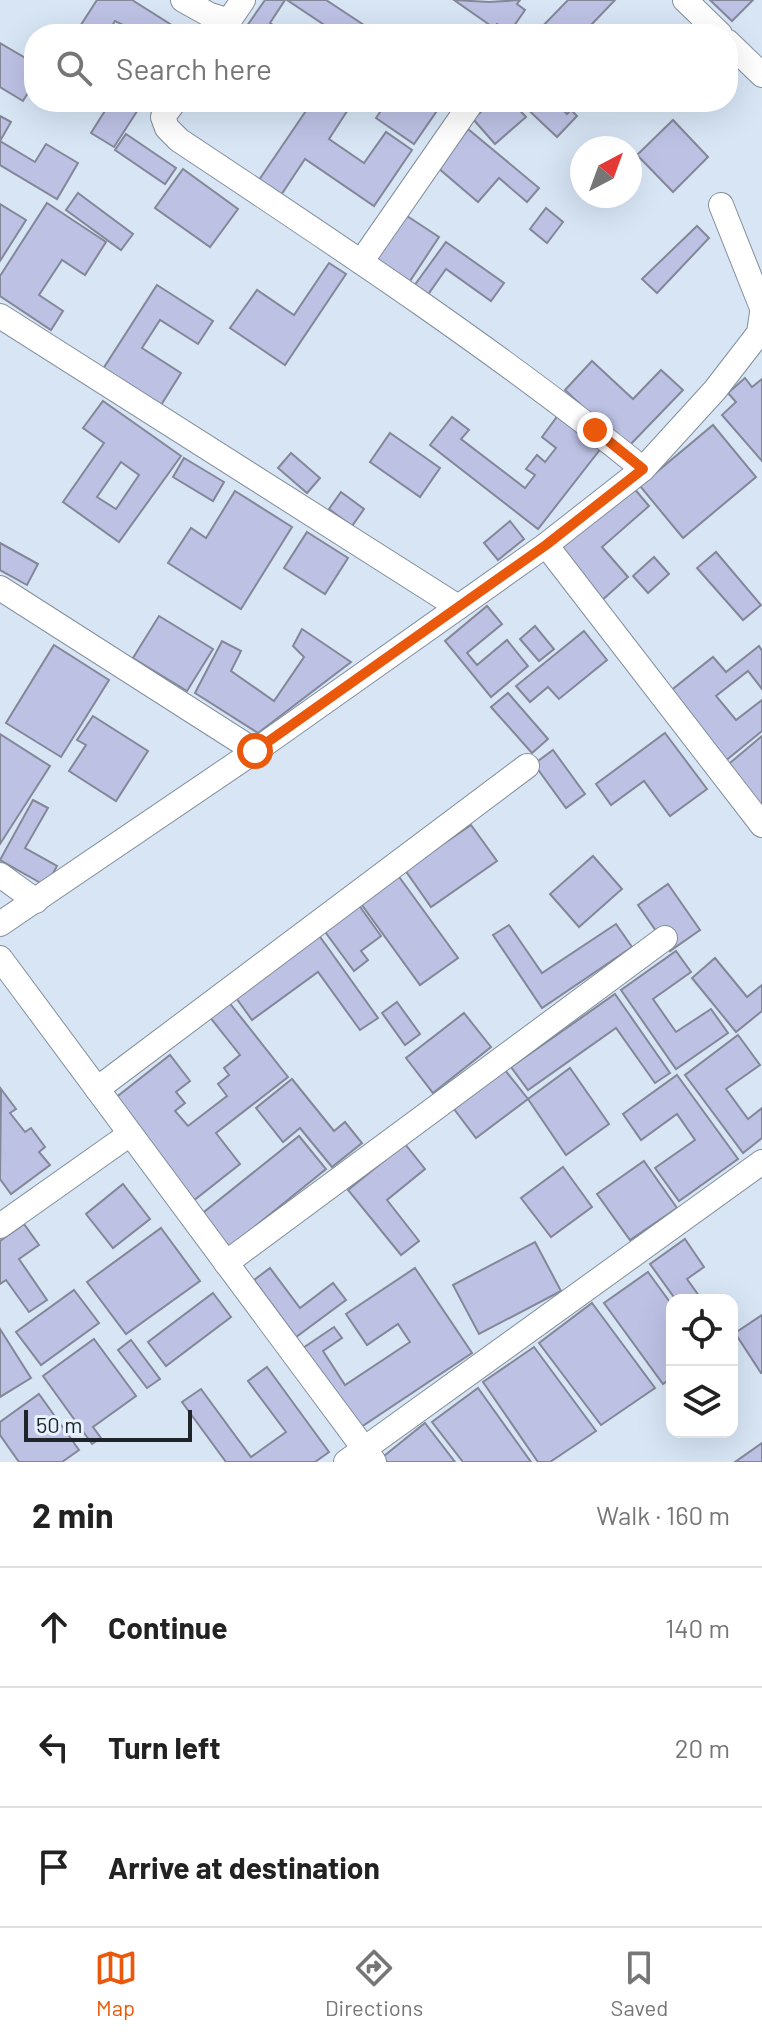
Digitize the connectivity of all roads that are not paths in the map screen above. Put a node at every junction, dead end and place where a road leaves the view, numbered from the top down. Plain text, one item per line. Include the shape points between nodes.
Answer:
1 (183, 0) edge
2 (243, 0) edge
3 (685, 0) edge
4 (220, 24) edge
5 (227, 24) edge
6 (710, 24) edge
7 (738, 52) edge
8 (762, 75) edge
9 (167, 112) edge
10 (465, 112) edge
11 (721, 205) dead end
12 (361, 262) junction
13 (762, 311) edge
14 (0, 316) edge
15 (643, 469) junction
16 (546, 545) junction
17 (0, 588) edge
18 (458, 607) junction
19 (255, 751) junction
20 (527, 766) dead end
21 (762, 825) edge
22 (0, 875) edge
23 (36, 901) junction
24 (0, 924) edge
25 (665, 938) dead end
26 (0, 958) edge
27 (97, 1089) junction
28 (130, 1134) junction
29 (762, 1162) edge
30 (0, 1226) edge
31 (226, 1263) junction
32 (361, 1458) edge

1 - 4 street
2 - 5 street
3 - 6 street
7 - 8 street
9 - 12 street via 167,128 179,140
10 - 12 street
11 - 13 street
12 - 15 street
13 - 15 street via 759,333
14 - 18 street
15 - 16 street
16 - 18 street
16 - 21 street
17 - 19 street
18 - 19 street
19 - 23 street
20 - 27 street
22 - 23 street
23 - 24 street
25 - 31 street
26 - 27 street
27 - 28 street
28 - 30 street
28 - 31 street
29 - 32 street
31 - 32 street

